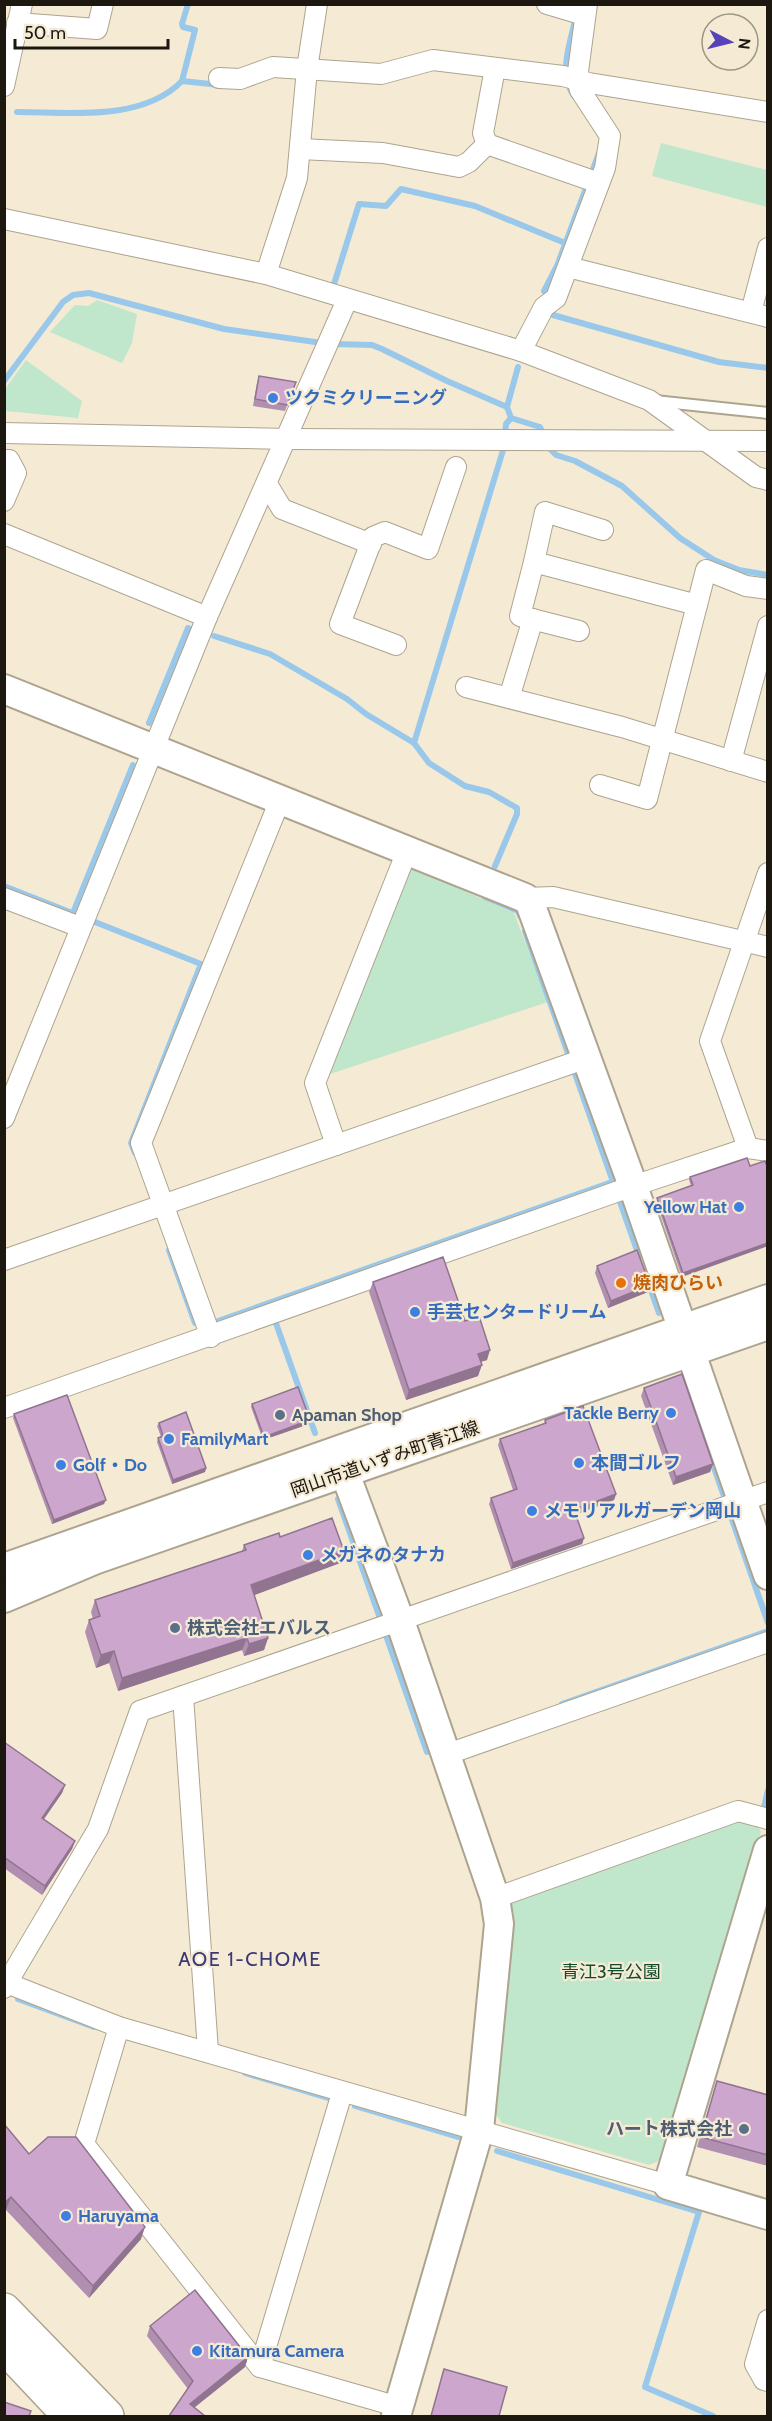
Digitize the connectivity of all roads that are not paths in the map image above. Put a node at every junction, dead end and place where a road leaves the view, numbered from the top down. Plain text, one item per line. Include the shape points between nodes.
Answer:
1 (103, 4) edge
2 (317, 4) edge
3 (547, 4) edge
4 (581, 11) edge
5 (20, 14) edge
6 (307, 73) junction
7 (494, 73) junction
8 (219, 78) dead end
9 (570, 78) junction
10 (4, 86) edge
11 (768, 112) edge
12 (487, 144) junction
13 (300, 149) junction
14 (593, 181) junction
15 (4, 219) edge
16 (768, 248) edge
17 (568, 267) junction
18 (266, 274) junction
19 (347, 300) junction
20 (759, 314) edge
21 (521, 351) junction
22 (649, 400) junction
23 (768, 413) edge
24 (4, 433) edge
25 (288, 439) junction
26 (768, 441) edge
27 (707, 443) junction
28 (4, 460) edge
29 (456, 467) dead end
30 (768, 480) edge
31 (267, 484) junction
32 (4, 501) edge
33 (603, 530) dead end
34 (4, 534) edge
35 (370, 544) junction
36 (534, 562) junction
37 (768, 588) edge
38 (697, 605) junction
39 (207, 617) junction
40 (533, 620) junction
41 (768, 626) edge
42 (579, 631) dead end
43 (396, 645) dead end
44 (466, 687) dead end
45 (4, 689) edge
46 (509, 698) junction
47 (662, 740) junction
48 (153, 749) junction
49 (731, 761) junction
50 (768, 772) edge
51 (600, 785) dead end
52 (280, 800) junction
53 (407, 851) junction
54 (768, 873) edge
55 (4, 898) edge
56 (525, 898) junction
57 (83, 921) junction
58 (744, 941) junction
59 (768, 947) edge
60 (577, 1061) junction
61 (4, 1118) edge
62 (336, 1145) junction
63 (748, 1148) junction
64 (768, 1151) edge
65 (622, 1190) junction
66 (158, 1207) junction
67 (4, 1260) edge
68 (768, 1299) edge
69 (768, 1325) edge
70 (211, 1337) junction
71 (687, 1340) junction
72 (4, 1408) edge
73 (341, 1462) junction
74 (741, 1501) edge
75 (8, 1575) edge
76 (768, 1575) edge
77 (389, 1624) junction
78 (768, 1642) edge
79 (183, 1696) junction
80 (443, 1750) junction
81 (768, 1820) edge
82 (768, 1850) edge
83 (495, 1898) junction
84 (5, 1985) edge
85 (119, 2027) junction
86 (208, 2051) junction
87 (342, 2093) junction
88 (479, 2130) junction
89 (668, 2186) junction
90 (768, 2215) edge
91 (4, 2310) edge
92 (768, 2320) edge
93 (4, 2346) edge
94 (260, 2367) junction
95 (768, 2381) edge
96 (397, 2412) edge
97 (70, 2416) edge
98 (107, 2416) edge

1 - 5 street via 97,29
2 - 6 street
3 - 4 street
4 - 9 street
5 - 10 street
6 - 7 street via 381,74 433,60
6 - 8 street via 273,67 240,79
6 - 13 street
7 - 9 street
7 - 12 street via 483,133
9 - 11 street
9 - 14 street via 610,136 605,168
12 - 13 street via 459,167 383,153
12 - 14 street
13 - 18 street via 297,178
14 - 17 street
15 - 18 street
16 - 20 street
17 - 20 street
17 - 21 street via 556,298 540,313
18 - 19 street
19 - 21 street
19 - 25 street
21 - 22 street
22 - 23 lane
22 - 27 street
24 - 25 street
25 - 27 street via 505,438
25 - 31 street
26 - 27 street
27 - 30 street via 756,477
28 - 32 street via 9,460 15,473
29 - 35 street via 428,549 385,532 373,537
31 - 35 street via 282,509
31 - 39 street
33 - 36 street via 545,512
34 - 39 street
35 - 43 street via 340,624
36 - 38 street
36 - 40 street via 520,616
37 - 38 street via 747,586 706,570
38 - 47 street
39 - 48 street
40 - 42 street
40 - 46 street
41 - 49 street
44 - 46 street
45 - 48 street
46 - 47 street
47 - 49 street
47 - 51 street via 647,799
48 - 52 street
48 - 57 street
49 - 50 street
52 - 53 street
52 - 66 street via 141,1143
53 - 56 street
53 - 62 street via 315,1083
54 - 58 street
55 - 57 street
56 - 58 street via 549,896
56 - 60 street via 534,910
57 - 61 street
58 - 59 street
58 - 63 street via 710,1041
60 - 62 street
60 - 65 street
62 - 66 street
63 - 64 street
63 - 65 street
65 - 70 street
65 - 71 street
66 - 67 street
66 - 70 street
68 - 71 street, 岡山市道いずみ町青江線
69 - 71 street, 岡山市道いずみ町青江線
70 - 72 street
71 - 73 street, 岡山市道いずみ町青江線
71 - 74 street
73 - 75 street, 岡山市道いずみ町青江線
73 - 77 street
74 - 76 street
74 - 77 street
77 - 79 street
77 - 80 street
78 - 80 street
79 - 84 street via 140,1711 98,1829
79 - 86 street
80 - 83 street
81 - 83 street via 738,1811
82 - 89 street
83 - 88 street via 499,1924
84 - 85 street
85 - 86 street
85 - 94 street via 84,2144
86 - 87 street
87 - 88 street
87 - 94 street
88 - 89 street
88 - 96 street
89 - 90 street
91 - 98 highway
92 - 95 street via 755,2364
93 - 97 highway
94 - 96 street

